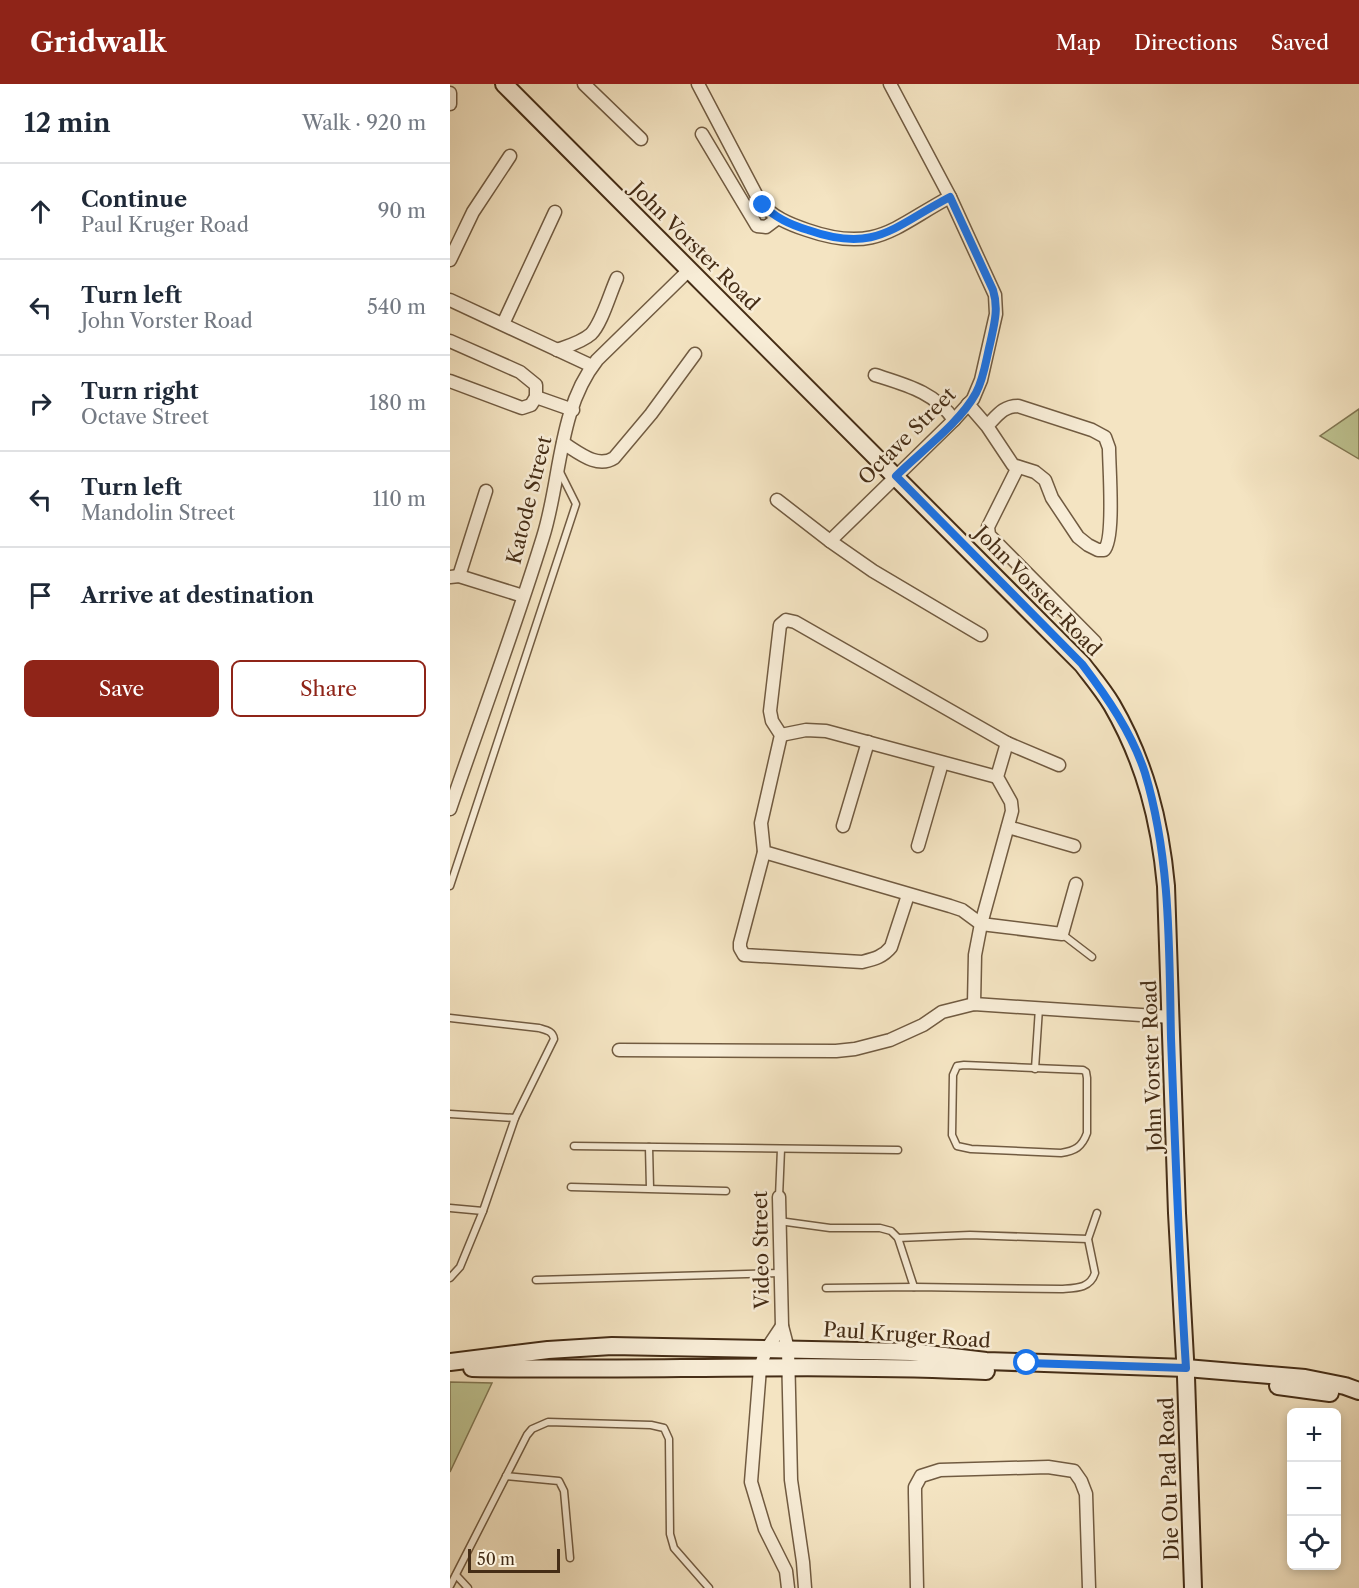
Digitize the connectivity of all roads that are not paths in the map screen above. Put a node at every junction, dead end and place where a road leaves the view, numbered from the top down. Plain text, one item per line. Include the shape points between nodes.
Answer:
1 (504, 84) edge
2 (584, 84) edge
3 (698, 84) edge
4 (890, 84) edge
5 (450, 93) edge
6 (450, 104) edge
7 (702, 134) dead end
8 (641, 139) dead end
9 (510, 156) dead end
10 (950, 197) junction
11 (555, 212) dead end
12 (778, 218) junction
13 (450, 260) edge
14 (689, 270) junction
15 (616, 278) dead end
16 (450, 300) edge
17 (503, 324) junction
18 (450, 341) edge
19 (557, 350) junction
20 (695, 354) dead end
21 (592, 366) junction
22 (875, 375) dead end
23 (450, 381) edge
24 (536, 397) junction
25 (968, 404) junction
26 (573, 410) junction
27 (954, 420) junction
28 (987, 426) junction
29 (563, 442) junction
30 (557, 466) junction
31 (1018, 467) junction
32 (896, 476) junction
33 (486, 490) dead end
34 (777, 500) dead end
35 (830, 541) junction
36 (455, 576) edge
37 (523, 596) junction
38 (981, 635) dead end
39 (1095, 642) dead end
40 (781, 735) junction
41 (868, 742) junction
42 (1007, 742) junction
43 (942, 763) junction
44 (1059, 765) dead end
45 (997, 777) junction
46 (450, 809) edge
47 (843, 826) dead end
48 (1008, 827) junction
49 (918, 846) dead end
50 (1074, 846) dead end
51 (764, 852) junction
52 (1076, 885) dead end
53 (450, 886) edge
54 (908, 895) junction
55 (981, 924) junction
56 (1062, 934) junction
57 (1092, 957) dead end
58 (974, 1004) junction
59 (1039, 1008) junction
60 (1171, 1017) junction
61 (450, 1018) edge
62 (619, 1050) dead end
63 (1035, 1069) junction
64 (450, 1114) edge
65 (515, 1118) junction
66 (574, 1146) dead end
67 (649, 1147) junction
68 (781, 1149) junction
69 (898, 1149) dead end
70 (571, 1187) dead end
71 (650, 1188) junction
72 (726, 1191) dead end
73 (779, 1197) joint
74 (450, 1208) edge
75 (483, 1211) junction
76 (1097, 1213) dead end
77 (779, 1221) junction
78 (898, 1238) junction
79 (1088, 1239) junction
80 (780, 1273) junction
81 (450, 1278) edge
82 (536, 1280) dead end
83 (914, 1287) junction
84 (826, 1288) dead end
85 (783, 1326) junction
86 (788, 1349) junction
87 (765, 1350) junction
88 (450, 1362) edge
89 (450, 1367) edge
90 (760, 1368) junction
91 (788, 1368) junction
92 (1186, 1373) junction
93 (1359, 1393) edge
94 (506, 1476) junction
95 (570, 1558) dead end
96 (456, 1575) junction
97 (450, 1586) edge
98 (468, 1588) edge
99 (710, 1588) edge
100 (788, 1588) edge
101 (804, 1588) edge
102 (917, 1588) edge
103 (1089, 1588) edge
104 (1193, 1588) edge

1 - 14 street, John Vorster Road
2 - 8 street
3 - 12 street via 757,197
4 - 10 street, Octave Street
5 - 6 street
7 - 12 street via 757,226 766,226
9 - 13 street via 473,212
10 - 12 street via 892,231 868,239 829,237
10 - 25 street, Octave Street via 996,302 983,373
11 - 17 street
14 - 21 street, Katode Street
14 - 32 street, John Vorster Road
15 - 19 street via 597,326 579,341
16 - 17 street
17 - 19 street
18 - 24 street via 520,372 536,385
19 - 21 street
20 - 29 street via 651,414 608,462 587,458
21 - 26 street, Katode Street
22 - 27 street via 925,393 945,407
23 - 24 street via 522,408 531,405
24 - 26 street
25 - 27 street, Octave Street
25 - 28 street
26 - 29 street, Katode Street
27 - 32 street, Octave Street
28 - 31 street
28 - 31 street via 1004,409 1018,406 1105,437 1109,448 1111,533 1107,547 1098,550 1078,537 1045,480
29 - 30 street, Katode Street
30 - 37 street, Katode Street via 547,524
30 - 53 lane via 576,504
31 - 39 street via 988,527 989,536
32 - 35 street, Octave Street
32 - 60 street, John Vorster Road via 1082,664 1130,738 1144,772 1161,843 1168,906
33 - 36 street
34 - 35 street
35 - 38 street
36 - 37 street
37 - 46 street, Katode Street
40 - 41 street via 816,730
40 - 42 street via 770,711 779,627 786,620
40 - 51 street via 761,823
41 - 43 street
41 - 47 street
42 - 44 street
42 - 45 street
43 - 45 street
43 - 49 street
45 - 48 street via 1011,802
48 - 50 street
48 - 55 street
51 - 54 street
51 - 54 street via 740,943 747,956 862,962 876,959 891,947
52 - 56 street
54 - 55 street via 962,910
55 - 56 street
55 - 58 street via 975,955
56 - 57 lane
58 - 59 street
58 - 62 street via 942,1012 890,1040 855,1049
59 - 60 street
59 - 63 lane
60 - 92 street, John Vorster Road
61 - 65 lane via 539,1028 554,1035
63 - 63 lane via 957,1066 953,1075 952,1135 957,1146 1061,1153 1079,1147 1087,1133 1086,1072
64 - 65 lane
65 - 75 lane
66 - 67 lane
67 - 68 lane
67 - 71 lane
68 - 69 lane
68 - 73 lane, Video Street
70 - 71 lane
71 - 72 lane
73 - 77 street, Video Street
74 - 75 lane
75 - 81 lane via 460,1267
76 - 79 lane
77 - 78 lane via 830,1228 880,1228
77 - 80 street, Video Street
78 - 79 lane via 970,1235
78 - 83 lane
79 - 83 lane via 1095,1274 1081,1287
80 - 82 lane
80 - 85 street, Video Street
83 - 84 lane
85 - 86 street, Video Street
85 - 87 street, Video Street
86 - 87 street, Paul Kruger Road
86 - 91 street, Video Street
86 - 92 street, Paul Kruger Road via 911,1352 986,1361
87 - 88 street, Paul Kruger Road via 612,1346
87 - 90 street
89 - 90 street, Paul Kruger Road
90 - 91 street, Paul Kruger Road
90 - 100 street via 751,1482 765,1529 786,1571
91 - 92 street, Paul Kruger Road
91 - 101 street, Video Street via 791,1480
92 - 93 street, Paul Kruger Road via 1330,1393
92 - 104 street, Die Ou Pad Road
94 - 95 lane via 559,1481 564,1491
94 - 96 lane
94 - 99 lane via 527,1435 548,1422 664,1428 669,1439 670,1534 674,1548
96 - 97 lane
96 - 98 lane
102 - 103 street via 915,1487 921,1476 940,1470 1048,1467 1074,1471 1086,1494

